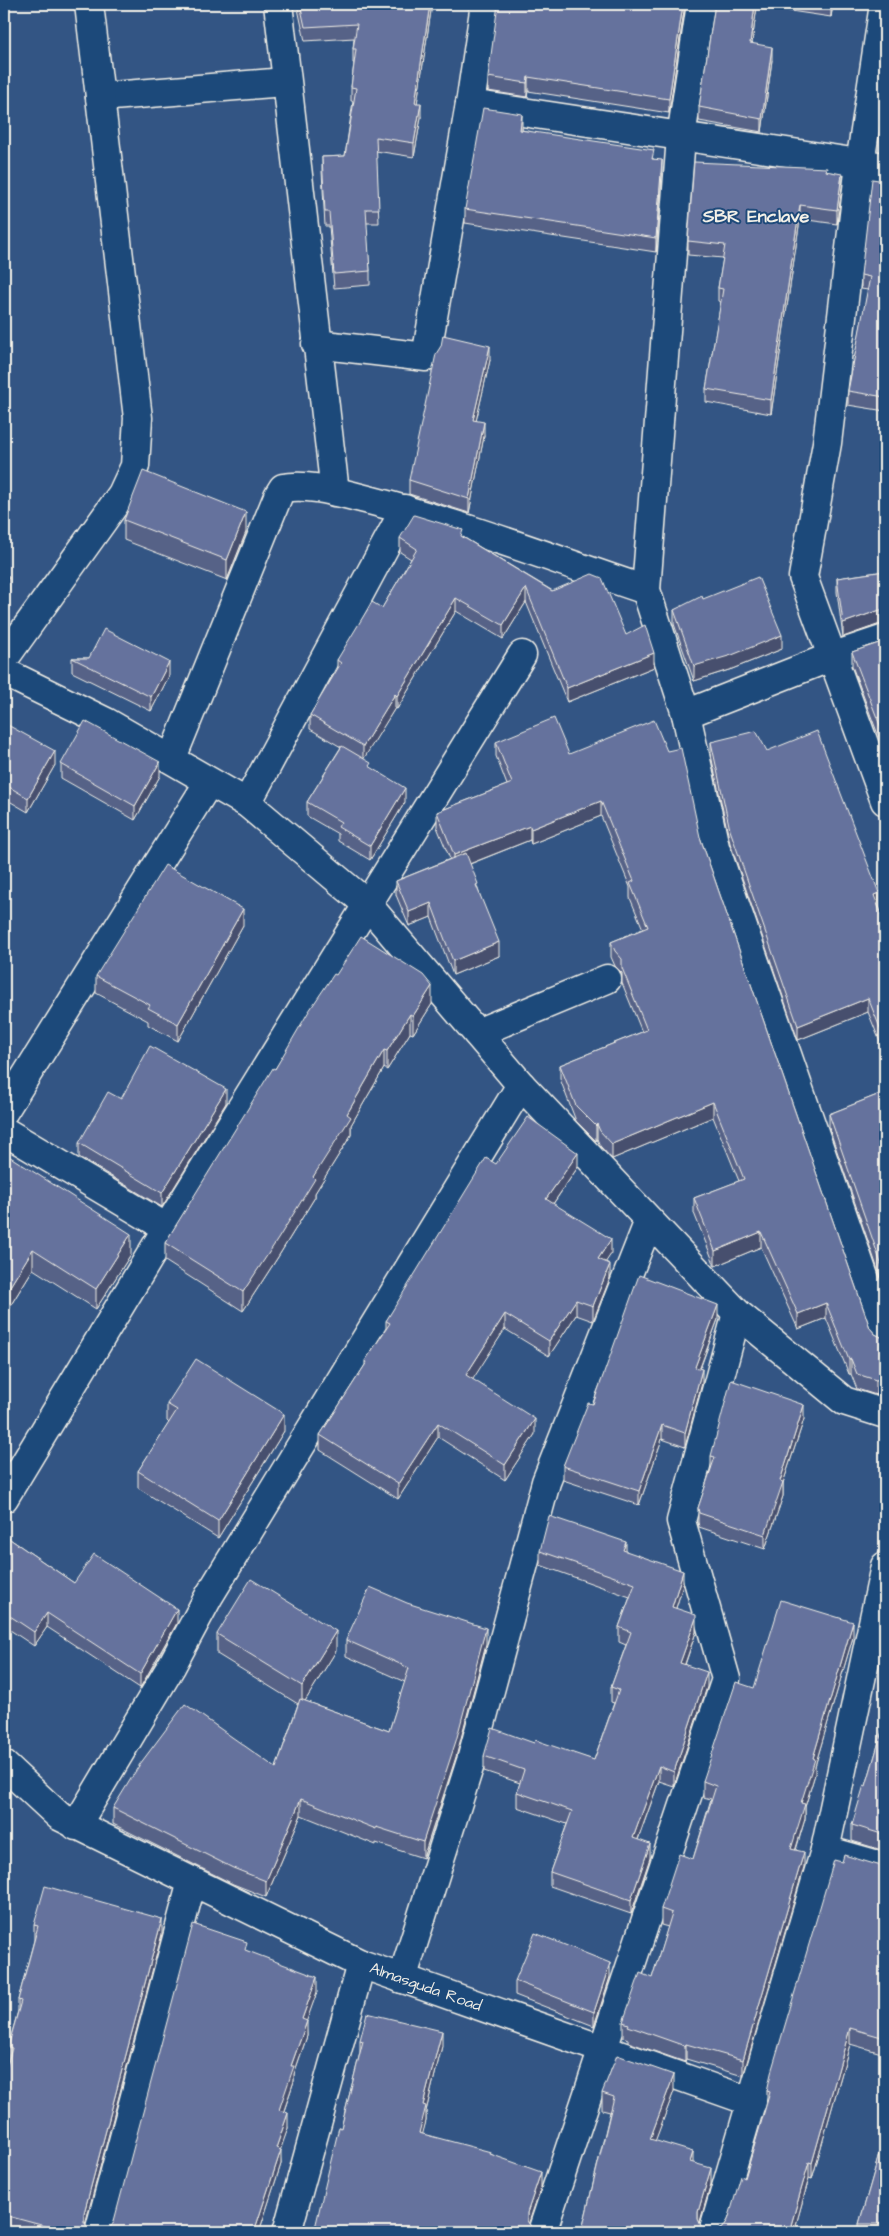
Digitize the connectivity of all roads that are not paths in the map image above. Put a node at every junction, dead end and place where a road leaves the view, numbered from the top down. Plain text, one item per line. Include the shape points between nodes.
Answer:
1 (89, 4) edge
2 (278, 4) edge
3 (486, 4) edge
4 (701, 4) edge
5 (884, 4) edge
6 (286, 82) junction
7 (100, 97) junction
8 (470, 104) junction
9 (681, 137) junction
10 (873, 166) edge
11 (316, 344) junction
12 (334, 492) junction
13 (405, 509) junction
14 (646, 590) junction
15 (885, 639) edge
16 (522, 654) dead end
17 (831, 657) junction
18 (4, 660) edge
19 (4, 672) edge
20 (686, 714) junction
21 (172, 758) junction
22 (210, 782) junction
23 (885, 802) edge
24 (247, 803) junction
25 (368, 905) junction
26 (607, 979) dead end
27 (477, 1033) junction
28 (521, 1085) junction
29 (4, 1111) edge
30 (4, 1131) edge
31 (649, 1221) junction
32 (167, 1228) junction
33 (737, 1313) junction
34 (885, 1337) edge
35 (885, 1414) edge
36 (4, 1498) edge
37 (885, 1566) edge
38 (4, 1765) edge
39 (76, 1826) junction
40 (825, 1850) junction
41 (885, 1867) edge
42 (192, 1881) junction
43 (361, 1964) junction
44 (402, 1979) junction
45 (602, 2050) junction
46 (752, 2102) junction
47 (98, 2232) edge
48 (287, 2232) edge
49 (542, 2232) edge
50 (713, 2232) edge

1 - 7 street
2 - 6 street
3 - 8 street
4 - 9 street
5 - 10 street
6 - 7 street
6 - 11 street
7 - 18 street via 138,418 135,466 122,494
8 - 9 street
8 - 11 street via 426,358
9 - 10 street
9 - 14 street
10 - 17 street via 828,443 802,577
11 - 12 street
12 - 13 street
12 - 21 street via 292,486 283,488 278,496
13 - 14 street
13 - 24 street
14 - 20 street
15 - 17 street
16 - 25 street
17 - 20 street
17 - 23 street
19 - 21 street
20 - 34 street via 715,847
21 - 22 street
22 - 24 street
22 - 29 street
24 - 25 street
25 - 27 street
25 - 32 street
26 - 27 street
27 - 28 street
28 - 31 street
28 - 39 street via 210,1596
30 - 32 street
31 - 33 street
31 - 44 street via 546,1482 471,1760
32 - 36 street
33 - 35 street via 844,1401
33 - 45 street via 681,1521 726,1679
37 - 40 street
38 - 39 street, Almasguda Road via 58,1816
39 - 42 street, Almasguda Road
40 - 41 street
40 - 46 street
42 - 43 street, Almasguda Road
42 - 47 street
43 - 44 street, Almasguda Road
43 - 48 street
44 - 45 street, Almasguda Road
45 - 46 street, Almasguda Road
45 - 49 street
46 - 50 street

